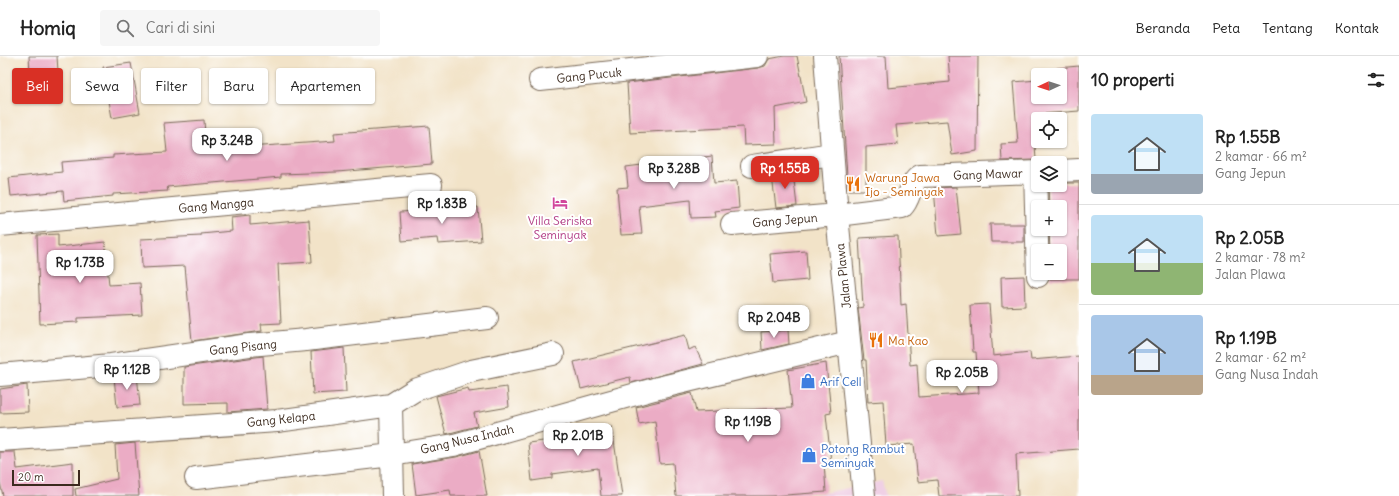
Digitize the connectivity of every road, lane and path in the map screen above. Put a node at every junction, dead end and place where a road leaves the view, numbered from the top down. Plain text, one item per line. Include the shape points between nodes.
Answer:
1 (757, 56) edge
2 (825, 56) edge
3 (540, 80) dead end
4 (832, 154) junction
5 (752, 166) dead end
6 (1079, 170) edge
7 (1067, 171) edge
8 (1031, 172) edge
9 (431, 185) dead end
10 (1036, 192) edge
11 (837, 215) junction
12 (732, 224) dead end
13 (0, 225) edge
14 (1037, 244) edge
15 (487, 318) dead end
16 (850, 342) junction
17 (553, 354) dead end
18 (0, 375) edge
19 (391, 405) junction
20 (0, 440) edge
21 (392, 455) junction
22 (196, 478) dead end
23 (393, 496) edge
24 (864, 496) edge

1 - 3 street, Gang Pucuk
2 - 4 street, Jalan Plawa
4 - 5 street
4 - 11 street, Jalan Plawa
6 - 7 street
8 - 11 street, Gang Mawar via 920,176 914,182 902,207
9 - 13 street, Gang Mangga
10 - 14 street
11 - 12 street, Gang Jepun
11 - 16 street, Jalan Plawa
15 - 18 street, Gang Pisang
16 - 21 street, Gang Nusa Indah via 654,389 454,445
16 - 24 street, Jalan Plawa
17 - 19 street, Gang Kelapa via 471,371 415,390
19 - 20 street, Gang Kelapa via 277,421
19 - 21 street
21 - 22 street, Gang Nusa Indah
21 - 23 street

